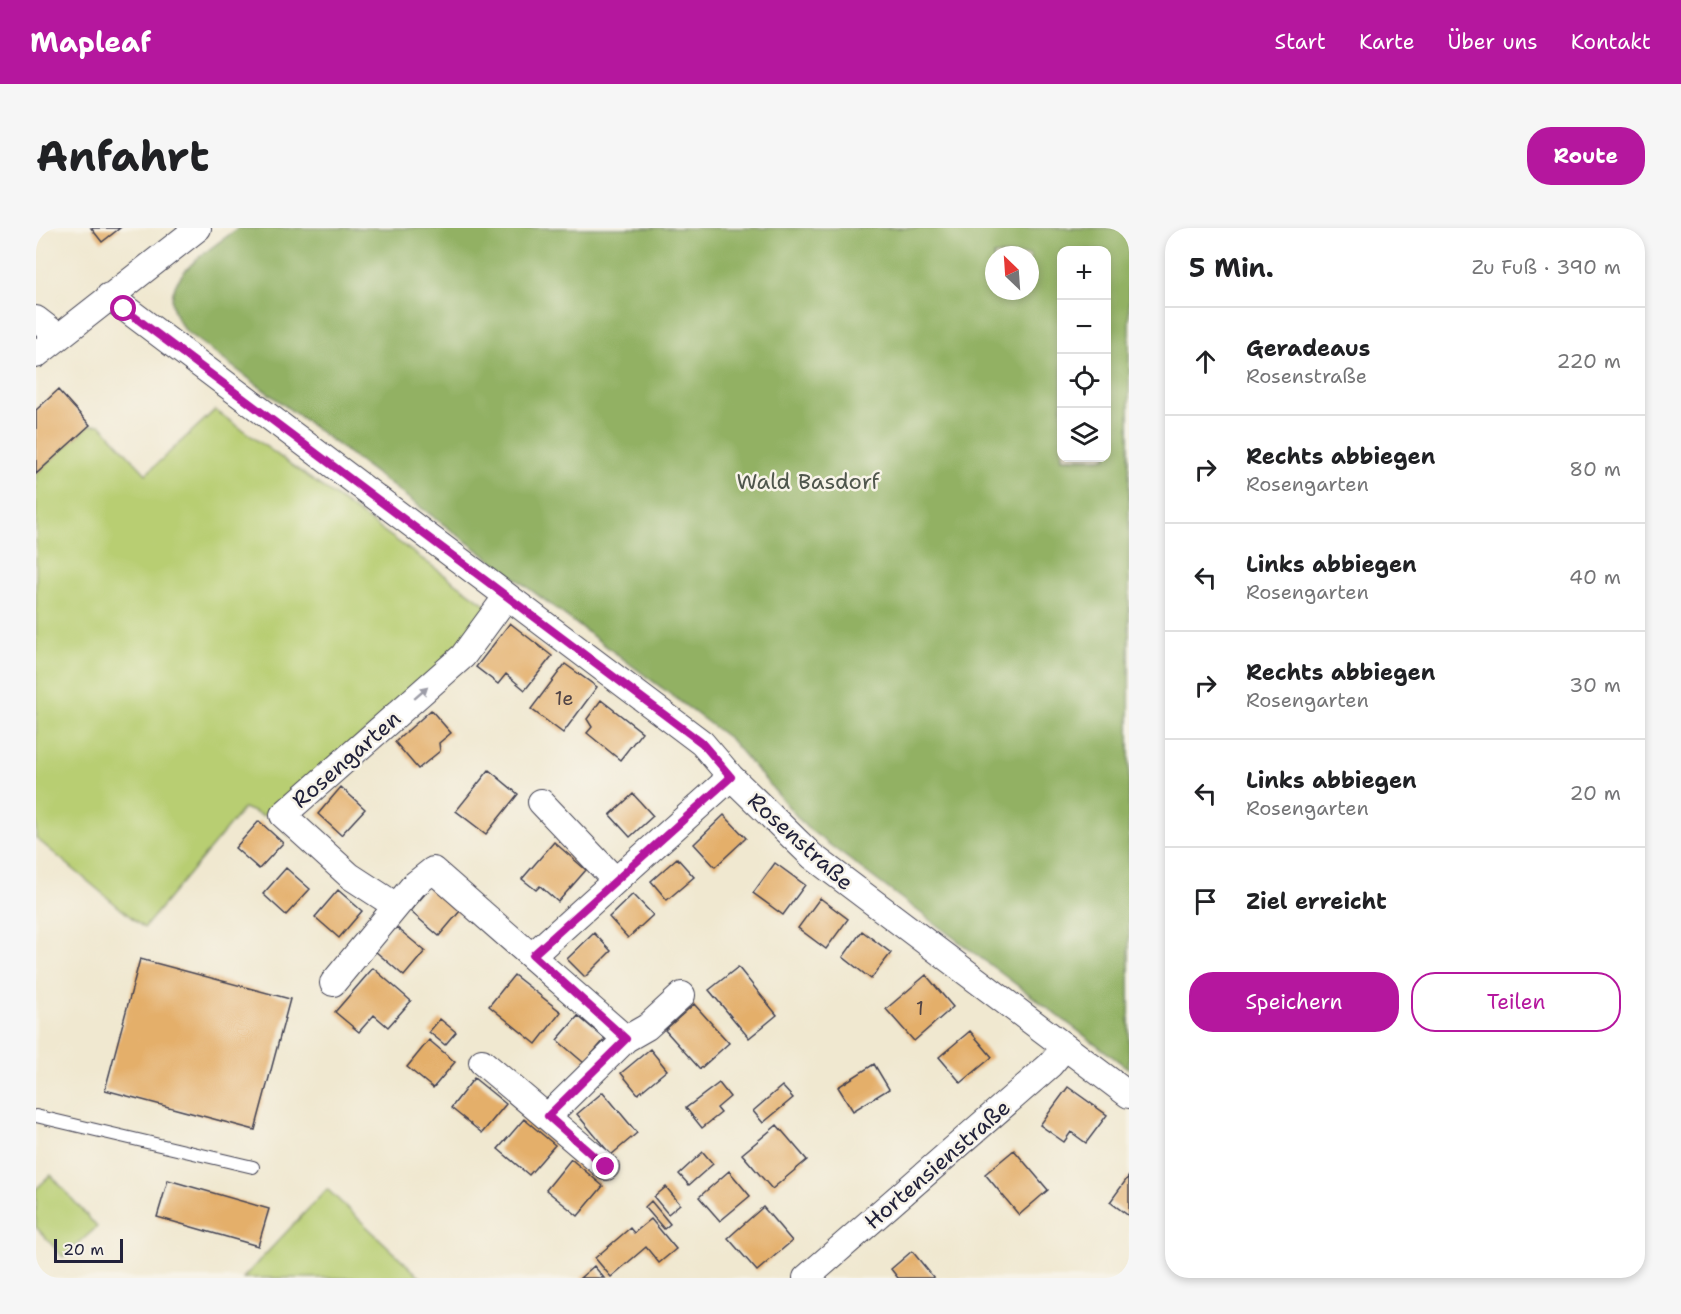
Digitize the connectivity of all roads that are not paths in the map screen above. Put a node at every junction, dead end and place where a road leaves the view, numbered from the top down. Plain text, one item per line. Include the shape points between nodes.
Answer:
1 (198, 228) edge
2 (109, 296) junction
3 (36, 319) edge
4 (58, 336) junction
5 (36, 355) edge
6 (507, 596) junction
7 (731, 777) junction
8 (541, 802) dead end
9 (615, 880) junction
10 (396, 906) junction
11 (533, 955) junction
12 (333, 983) dead end
13 (682, 995) dead end
14 (626, 1039) junction
15 (1065, 1047) junction
16 (482, 1062) dead end
17 (1129, 1095) edge
18 (36, 1116) edge
19 (548, 1116) junction
20 (253, 1167) dead end
21 (606, 1167) dead end
22 (806, 1278) edge

1 - 2 street
2 - 4 street
2 - 6 street, Rosenstraße
3 - 4 street
4 - 5 street
6 - 7 street, Rosenstraße via 702,743
10 -> 6 street, Rosengarten via 350,876 283,815 463,656
7 - 9 street
7 - 15 street, Rosenstraße via 812,856
8 - 9 street
9 - 11 street
10 - 11 street via 433,870
10 - 12 street
11 - 14 street
13 - 14 street via 647,1027
14 - 19 street
15 - 17 street, Rosenstraße
15 - 22 street, Hortensienstraße via 1050,1065
16 - 19 street
18 - 20 lane
19 - 21 street

